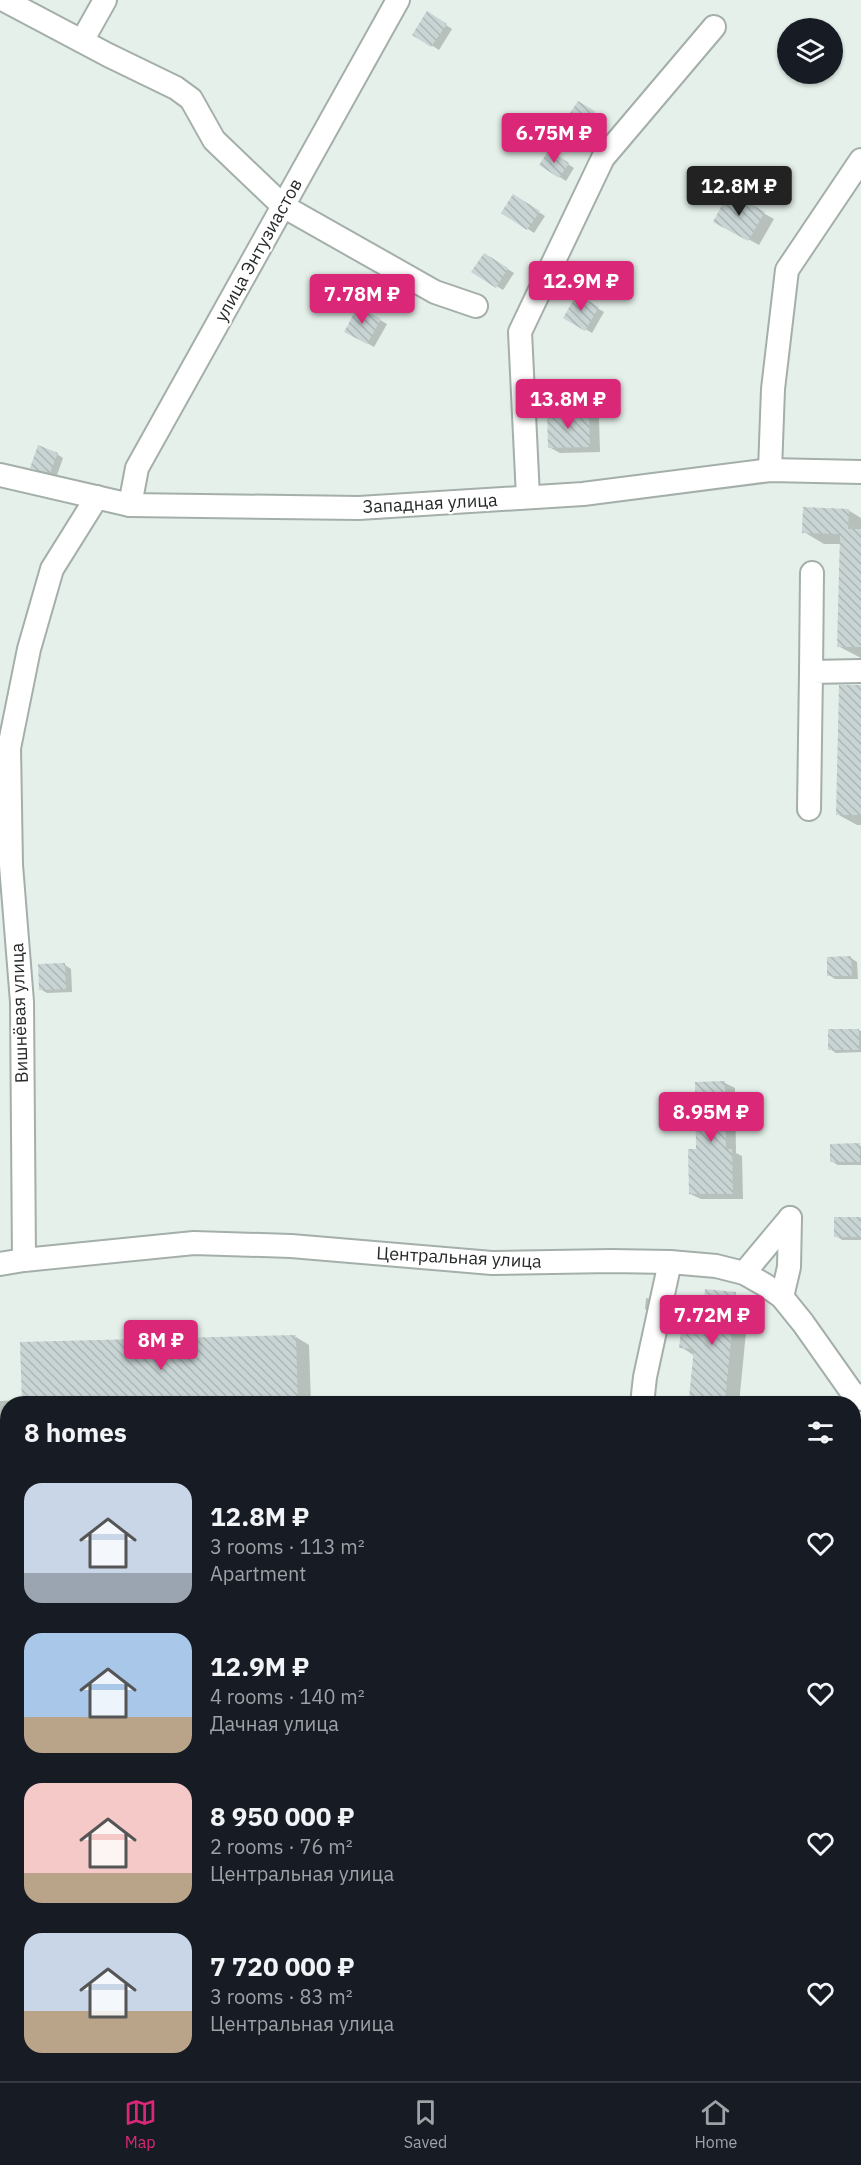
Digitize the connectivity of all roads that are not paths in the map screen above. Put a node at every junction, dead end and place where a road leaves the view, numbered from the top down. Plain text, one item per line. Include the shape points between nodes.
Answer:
1 (4, 0) edge
2 (105, 0) edge
3 (398, 0) edge
4 (714, 27) dead end
5 (82, 41) junction
6 (861, 160) edge
7 (282, 206) junction
8 (476, 306) dead end
9 (770, 470) junction
10 (861, 472) edge
11 (0, 475) edge
12 (97, 497) junction
13 (528, 497) junction
14 (130, 505) junction
15 (812, 573) dead end
16 (861, 671) edge
17 (811, 672) junction
18 (809, 809) dead end
19 (5, 855) edge
20 (24, 1260) junction
21 (670, 1262) junction
22 (0, 1264) edge
23 (744, 1274) junction
24 (782, 1297) junction
25 (643, 1396) edge
26 (857, 1396) edge

1 - 5 street
2 - 5 street
3 - 7 street, улица Энтузиастов
4 - 13 street via 603,158 520,332
5 - 7 street via 176,88 190,99 214,140
6 - 9 street via 788,270 773,389
7 - 8 street via 435,292
7 - 14 street, улица Энтузиастов via 137,468
9 - 10 street, Западная улица
9 - 13 street, Западная улица via 583,494
11 - 12 street, Западная улица
12 - 14 street, Западная улица
12 - 19 street, Вишнёвая улица via 52,569 29,649 9,748
13 - 14 street, Западная улица via 359,508
15 - 17 street
16 - 17 street
17 - 18 street
19 - 20 street, Вишнёвая улица via 22,1002
20 - 21 street, Центральная улица via 194,1243 291,1246 492,1263
20 - 22 street, Центральная улица
21 - 23 street, Центральная улица via 716,1266
21 - 25 street
23 - 24 street, Центральная улица
23 - 24 street via 790,1218 789,1267
24 - 26 street, Центральная улица

